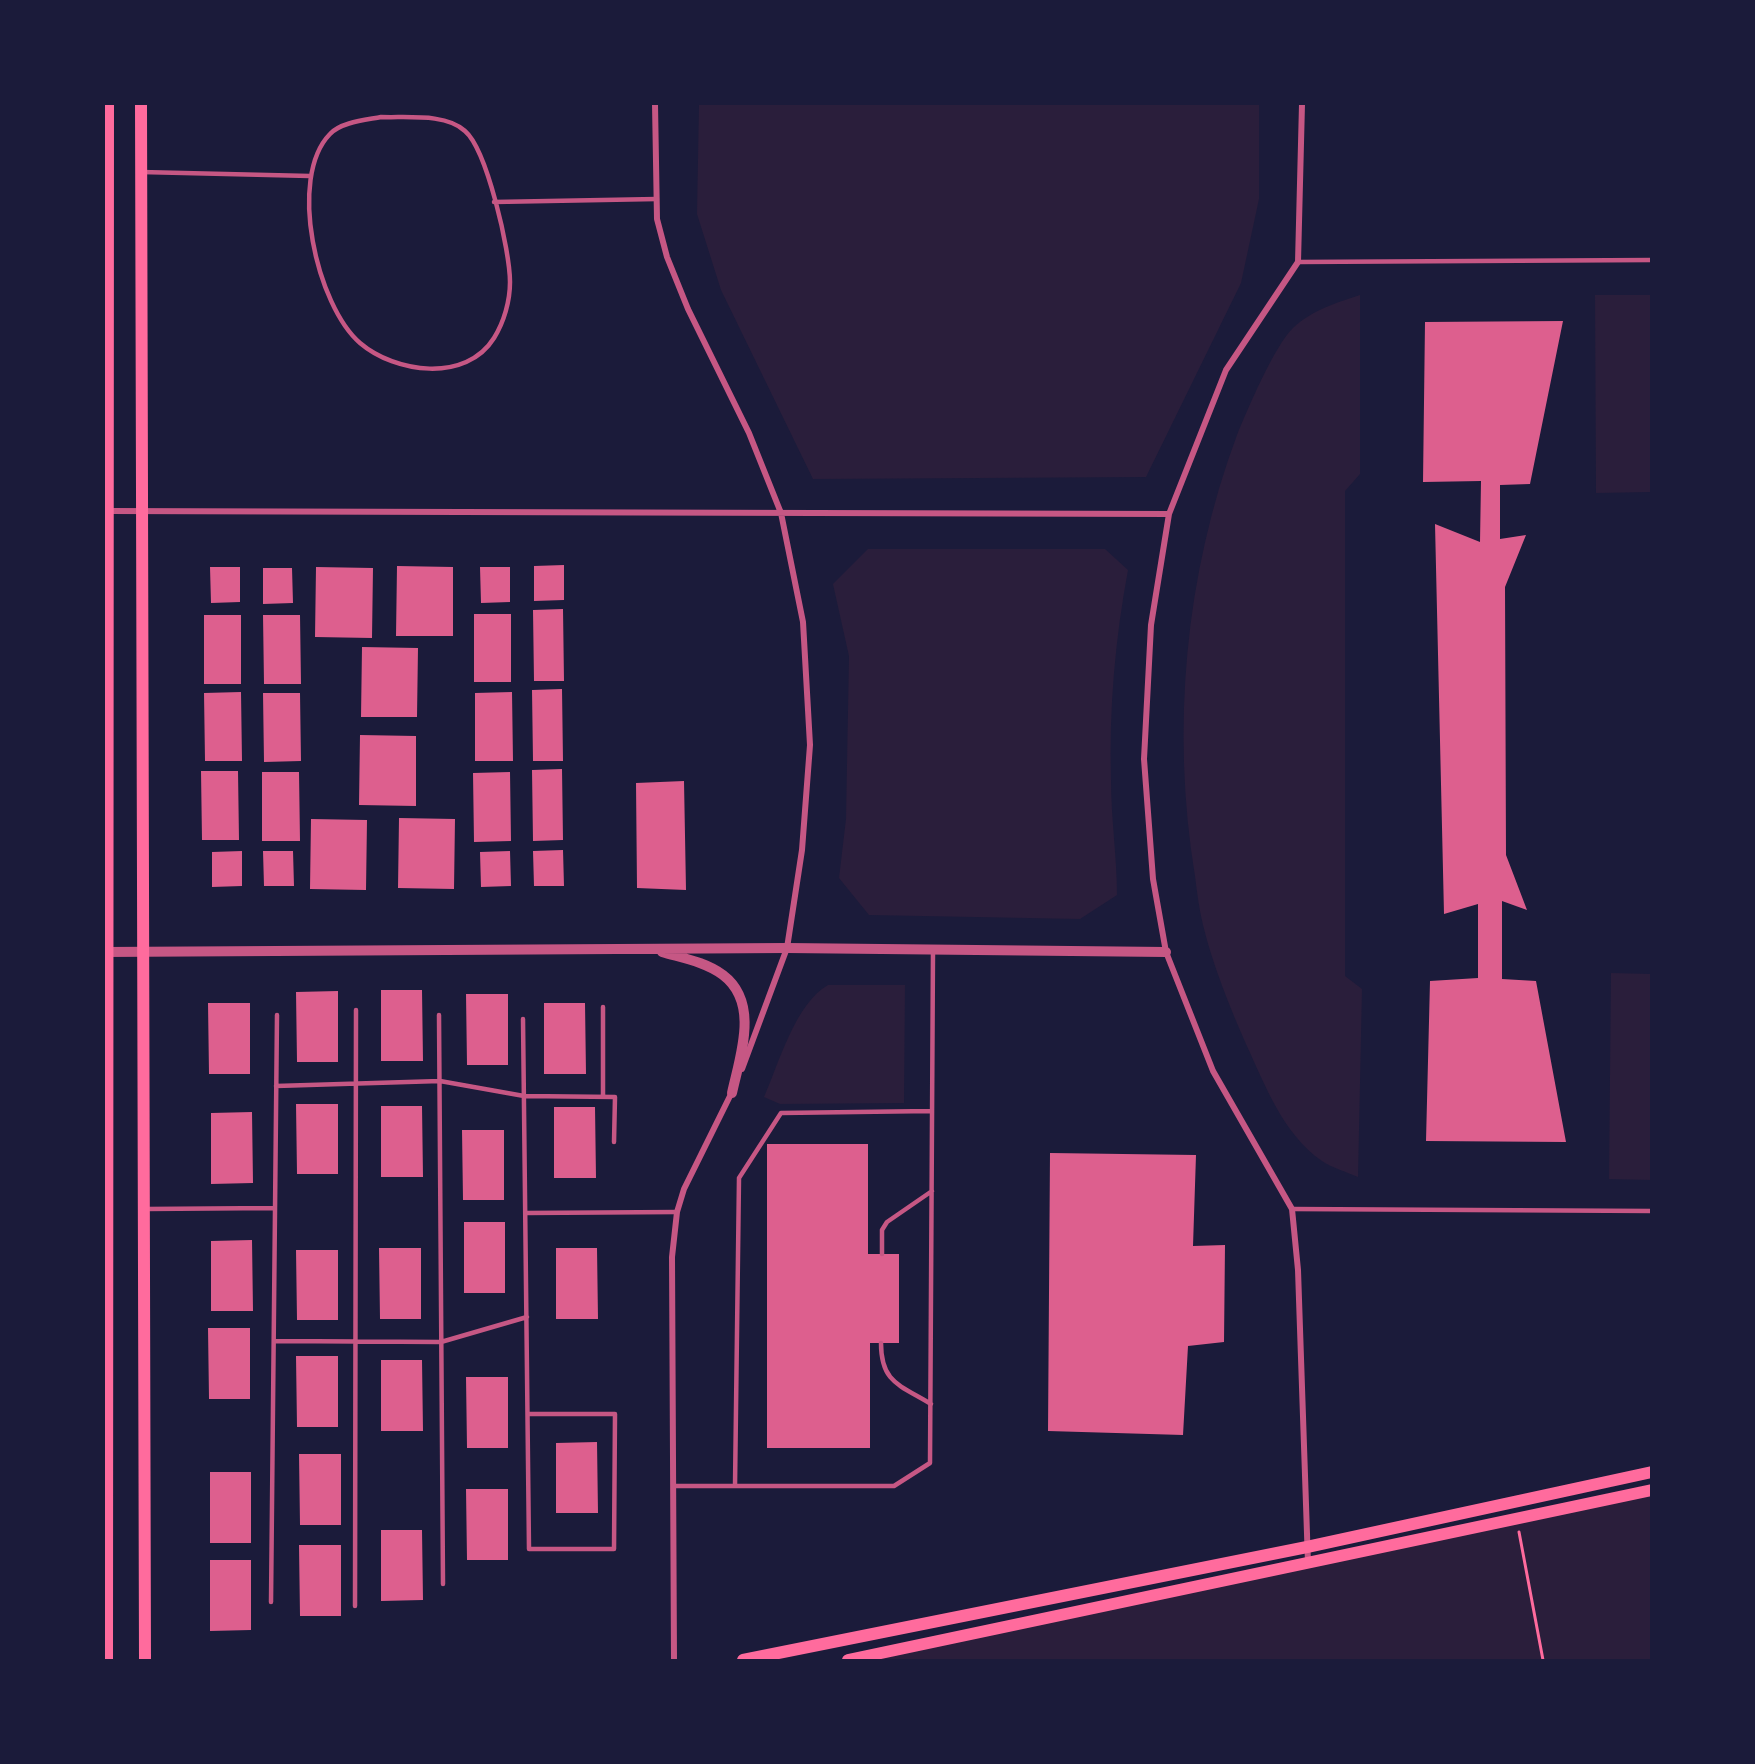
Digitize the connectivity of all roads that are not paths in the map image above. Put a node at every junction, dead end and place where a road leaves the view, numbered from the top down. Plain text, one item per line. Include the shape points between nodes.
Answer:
1 (108, 104) edge
2 (141, 104) edge
3 (656, 104) edge
4 (1302, 104) edge
5 (141, 172) junction
6 (310, 176) junction
7 (657, 199) junction
8 (494, 202) junction
9 (1652, 260) edge
10 (1298, 262) junction
11 (108, 511) junction
12 (142, 513) junction
13 (781, 513) junction
14 (1169, 514) junction
15 (106, 688) edge
16 (787, 948) junction
17 (650, 949) junction
18 (933, 950) junction
19 (106, 952) edge
20 (143, 952) junction
21 (1166, 952) junction
22 (603, 1007) dead end
23 (356, 1010) dead end
24 (277, 1015) dead end
25 (439, 1015) dead end
26 (523, 1019) dead end
27 (440, 1081) junction
28 (354, 1083) junction
29 (276, 1086) junction
30 (732, 1093) junction
31 (524, 1096) junction
32 (603, 1097) junction
33 (932, 1111) junction
34 (614, 1142) dead end
35 (932, 1191) junction
36 (275, 1208) junction
37 (144, 1209) junction
38 (1292, 1209) junction
39 (1652, 1211) edge
40 (677, 1212) junction
41 (526, 1213) junction
42 (882, 1254) dead end
43 (527, 1317) junction
44 (274, 1341) junction
45 (355, 1342) junction
46 (441, 1342) junction
47 (881, 1343) dead end
48 (931, 1404) junction
49 (528, 1414) junction
50 (1652, 1472) edge
51 (674, 1486) junction
52 (735, 1486) junction
53 (1652, 1490) edge
54 (1307, 1547) junction
55 (1308, 1563) junction
56 (443, 1584) dead end
57 (271, 1602) dead end
58 (355, 1606) dead end
59 (106, 1660) edge
60 (145, 1660) edge
61 (674, 1660) edge
62 (743, 1660) edge
63 (848, 1660) edge

1 - 11 main road
2 - 5 main road
3 - 7 street
4 - 10 street
5 - 6 lane
5 - 12 main road
6 - 8 lane via 316,151 332,131 381,117 445,121 464,129 477,145
6 - 8 lane via 309,215 315,245 339,318 360,343 386,359 428,369 452,369 475,357 493,339 506,310 510,281
7 - 8 lane
7 - 13 street via 657,219 666,257 749,433
9 - 10 lane
10 - 14 street via 1226,370
11 - 12 street
11 - 15 main road
12 - 13 street
12 - 20 main road
13 - 14 street
13 - 16 street via 803,622 810,745 802,850
14 - 21 street via 1151,625 1144,759 1153,879
15 - 19 main road
16 - 17 street
16 - 18 street
16 - 30 street
17 - 20 street
17 - 30 street via 712,969 734,987 743,1007 745,1028
18 - 21 street
18 - 33 lane
19 - 20 street
19 - 59 main road
20 - 37 main road
21 - 38 street via 1214,1071
22 - 32 lane
23 - 28 lane
24 - 29 lane
25 - 27 lane
26 - 31 lane
27 - 28 lane
27 - 31 lane
27 - 46 lane
28 - 29 lane
28 - 45 lane
29 - 36 lane
30 - 40 street via 697,1159
31 - 32 lane
31 - 41 lane
32 - 34 lane via 615,1097
33 - 35 lane
33 - 52 lane via 781,1113 739,1178
35 - 42 lane via 887,1222 882,1230
35 - 48 lane
36 - 37 lane
36 - 44 lane
37 - 60 main road
38 - 39 lane
38 - 54 street via 1298,1270
40 - 41 lane
40 - 51 street via 672,1257
41 - 43 lane
43 - 46 lane
43 - 49 lane
44 - 45 lane
44 - 57 lane
45 - 46 lane
45 - 58 lane
46 - 56 lane
47 - 48 lane via 881,1360 890,1378
48 - 52 lane via 930,1463 894,1486
49 - 49 lane via 615,1414 614,1550 530,1549
50 - 54 main road
51 - 52 lane
51 - 61 street
53 - 55 main road
54 - 55 street
54 - 62 main road
55 - 63 main road

